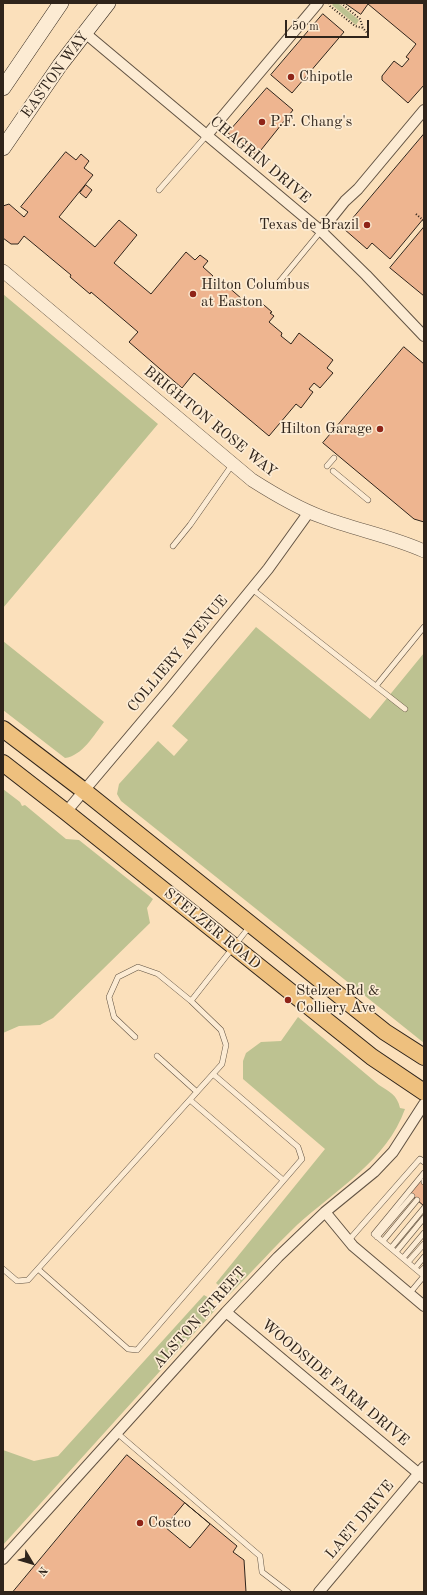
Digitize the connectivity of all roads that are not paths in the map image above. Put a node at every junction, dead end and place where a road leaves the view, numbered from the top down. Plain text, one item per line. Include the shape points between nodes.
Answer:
1 (108, 3) edge
2 (318, 3) edge
3 (56, 5) edge
4 (85, 33) junction
5 (3, 88) edge
6 (424, 110) edge
7 (207, 135) junction
8 (3, 148) edge
9 (159, 190) dead end
10 (320, 231) junction
11 (3, 271) edge
12 (275, 287) dead end
13 (424, 336) edge
14 (334, 458) dead end
15 (232, 464) junction
16 (327, 466) dead end
17 (333, 471) dead end
18 (368, 500) dead end
19 (308, 512) junction
20 (174, 546) dead end
21 (424, 551) edge
22 (252, 589) junction
23 (424, 627) edge
24 (376, 686) junction
25 (406, 709) dead end
26 (3, 729) edge
27 (3, 763) edge
28 (83, 790) junction
29 (66, 812) junction
30 (250, 925) junction
31 (233, 946) junction
32 (191, 1001) junction
33 (135, 1037) dead end
34 (158, 1056) dead end
35 (424, 1057) edge
36 (213, 1074) junction
37 (197, 1092) junction
38 (424, 1092) edge
39 (190, 1100) junction
40 (424, 1104) edge
41 (424, 1162) edge
42 (424, 1173) edge
43 (283, 1180) junction
44 (412, 1196) dead end
45 (417, 1200) dead end
46 (424, 1208) edge
47 (325, 1212) junction
48 (424, 1218) edge
49 (424, 1233) edge
50 (377, 1237) junction
51 (349, 1240) junction
52 (383, 1241) junction
53 (424, 1244) edge
54 (391, 1248) junction
55 (396, 1252) junction
56 (424, 1257) edge
57 (403, 1258) junction
58 (408, 1262) junction
59 (415, 1268) junction
60 (424, 1268) edge
61 (3, 1269) edge
62 (38, 1269) junction
63 (423, 1275) edge
64 (409, 1294) junction
65 (424, 1306) edge
66 (226, 1312) junction
67 (116, 1433) junction
68 (422, 1473) edge
69 (3, 1559) edge
70 (288, 1592) edge
71 (319, 1592) edge

1 - 4 main road, EASTON WAY
2 - 7 street
3 - 5 main road
4 - 7 street, CHAGRIN DRIVE
4 - 8 main road, EASTON WAY
6 - 10 street
7 - 9 lane
7 - 10 street, CHAGRIN DRIVE
10 - 12 lane
10 - 13 street, CHAGRIN DRIVE
11 - 15 street, BRIGHTON ROSE WAY
14 - 16 lane
15 - 19 street, BRIGHTON ROSE WAY via 264,488
15 - 20 lane
17 - 18 lane
19 - 21 street, BRIGHTON ROSE WAY
19 - 22 street, COLLIERY AVENUE
22 - 24 lane
22 - 28 street, COLLIERY AVENUE
23 - 24 lane
24 - 25 lane
26 - 28 main road, STELZER ROAD
27 - 29 main road, STELZER ROAD
28 - 29 street, COLLIERY AVENUE
28 - 30 main road, STELZER ROAD
29 - 31 main road, STELZER ROAD
30 - 31 lane
30 - 35 main road, STELZER ROAD via 385,1032
31 - 32 lane
31 - 38 main road, STELZER ROAD via 372,1057
32 - 33 lane via 158,974 138,966 118,977 109,997 114,1017
32 - 36 lane via 221,1030 226,1044 222,1064
34 - 37 lane
36 - 37 lane
36 - 43 lane via 298,1146 302,1159
37 - 39 lane
39 - 43 lane
39 - 62 lane
40 - 47 street, ALSTON STREET via 393,1152 374,1172
41 - 51 lane via 420,1159
42 - 50 lane via 374,1234
43 - 62 lane via 136,1350 128,1350
44 - 50 lane
45 - 52 lane
46 - 54 lane
47 - 51 street
47 - 66 street, ALSTON STREET
48 - 55 lane
49 - 57 lane
50 - 52 lane
51 - 64 street
52 - 54 lane
53 - 58 lane
54 - 55 lane
55 - 57 lane
56 - 59 lane
57 - 58 lane
58 - 59 lane
59 - 63 lane
60 - 63 lane
61 - 62 lane via 17,1281 28,1280
63 - 64 lane
64 - 65 street
66 - 67 street, ALSTON STREET
66 - 68 street, WOODSIDE FARM DRIVE
67 - 69 street, ALSTON STREET
67 - 70 lane via 260,1556 262,1572
68 - 71 street, LAET DRIVE

